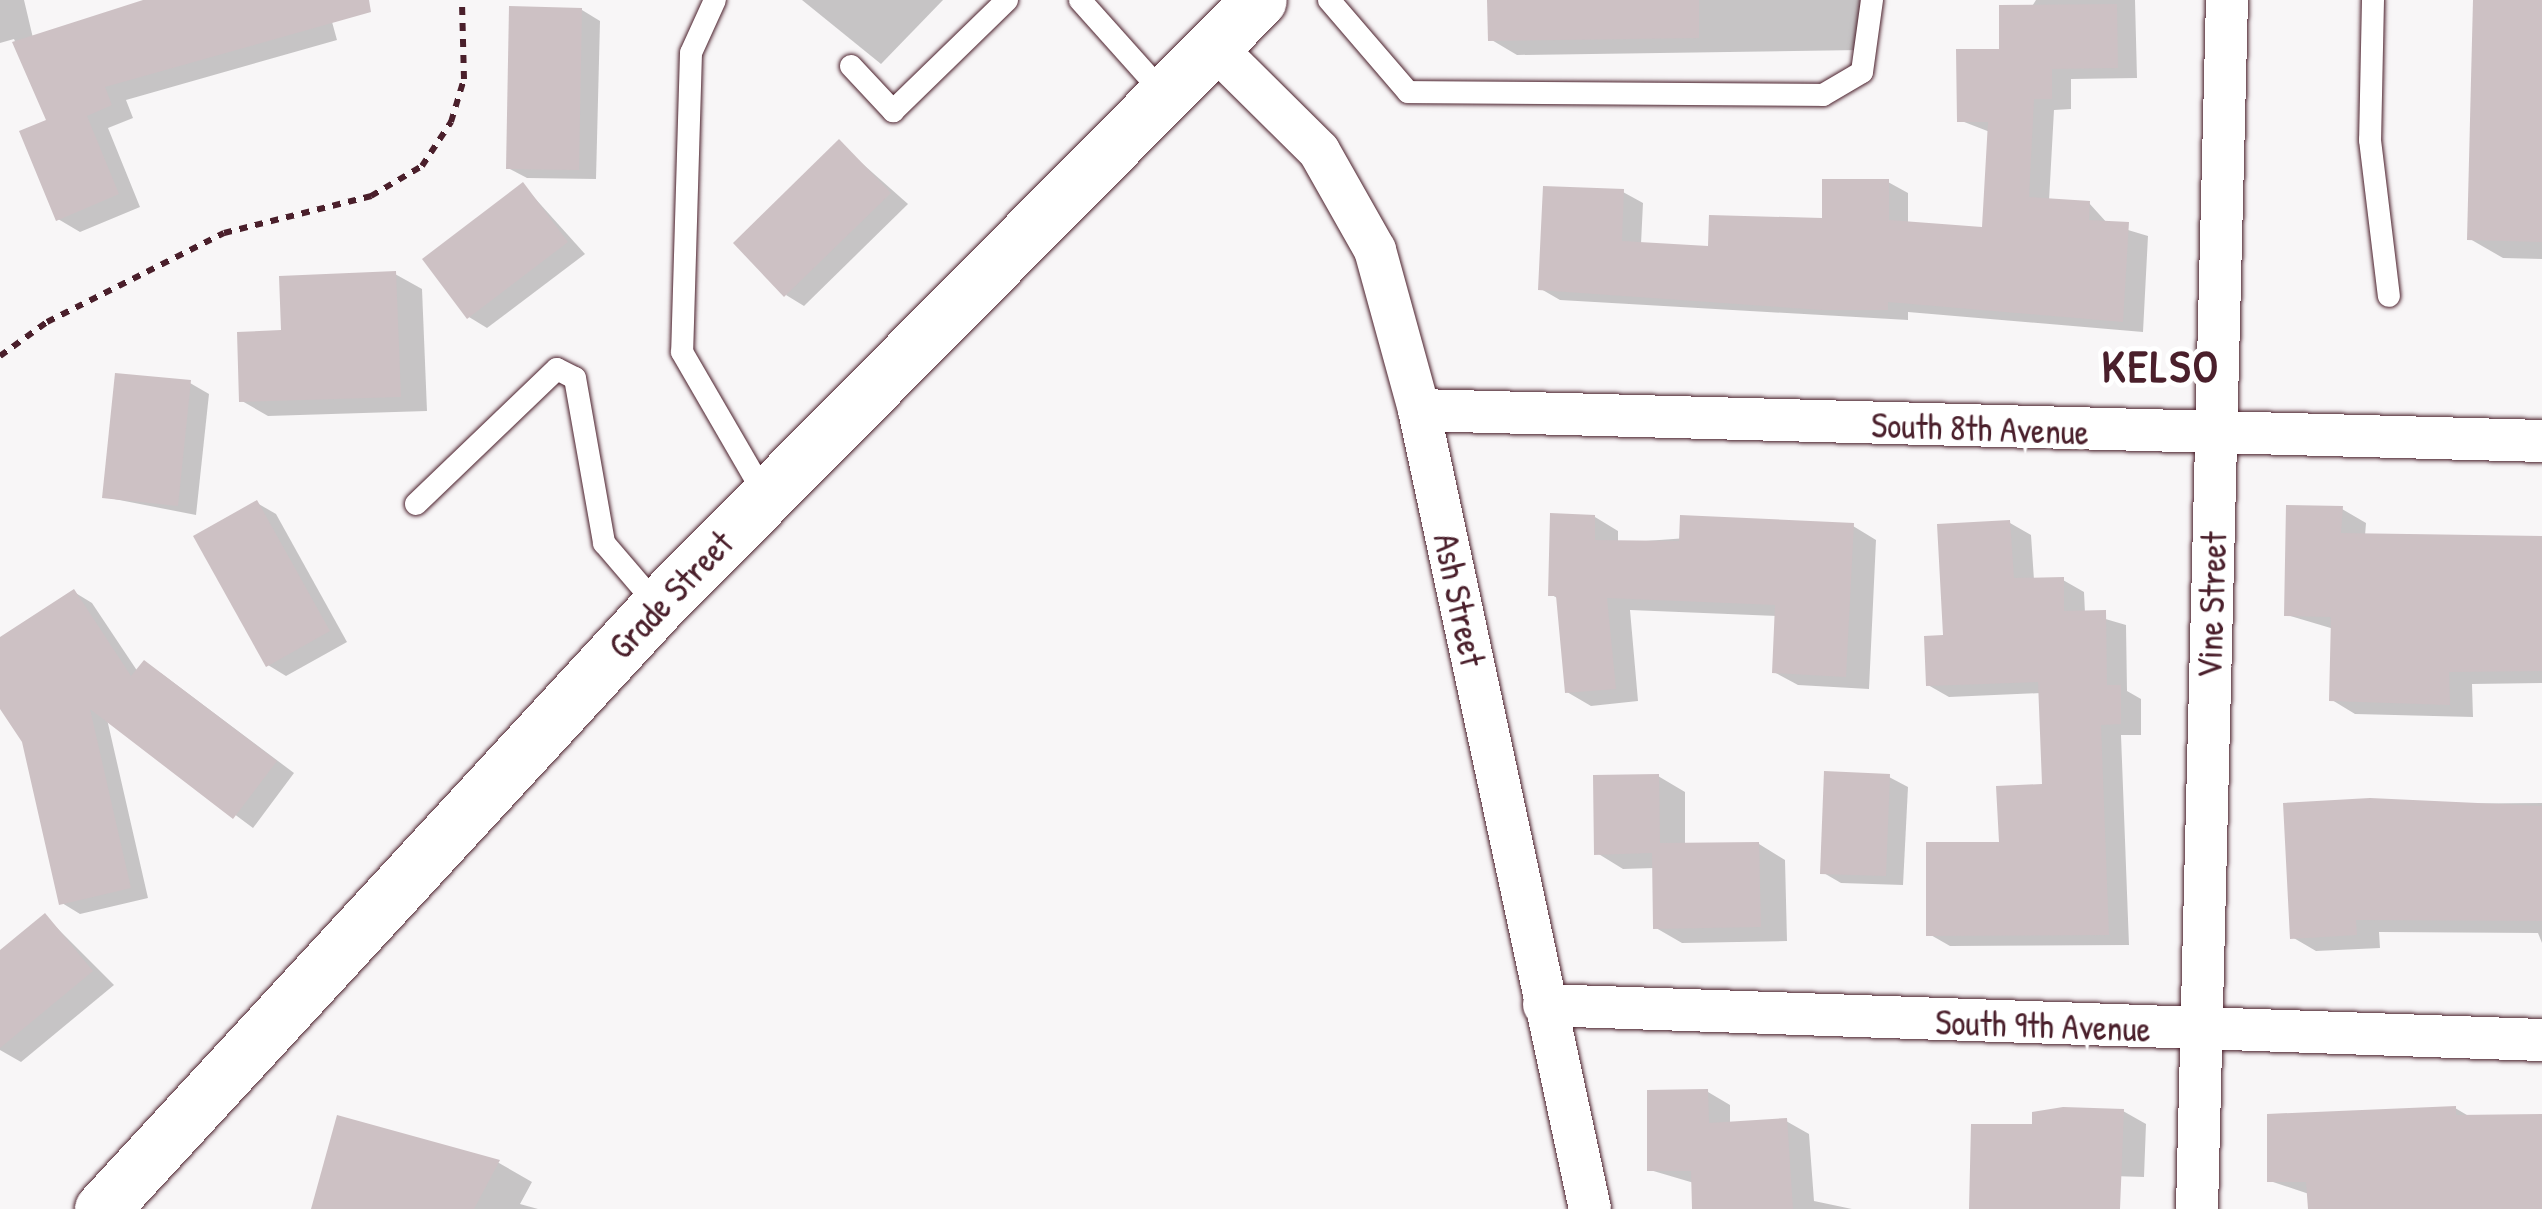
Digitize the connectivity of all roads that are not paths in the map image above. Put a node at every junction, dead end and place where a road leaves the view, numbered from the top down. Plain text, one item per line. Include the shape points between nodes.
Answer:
1 (715, 0) edge
2 (1007, 0) edge
3 (1080, 0) edge
4 (1259, 0) edge
5 (1329, 0) edge
6 (1872, 0) edge
7 (2227, 0) edge
8 (2373, 0) edge
9 (1213, 46) junction
10 (851, 66) dead end
11 (1164, 94) junction
12 (2389, 296) dead end
13 (1419, 410) junction
14 (2217, 437) junction
15 (2542, 441) edge
16 (766, 498) junction
17 (416, 504) dead end
18 (658, 606) junction
19 (1544, 1004) junction
20 (2199, 1033) junction
21 (2542, 1040) edge
22 (102, 1209) edge
23 (1590, 1209) edge
24 (2197, 1209) edge

1 - 16 lane via 691,52 682,352
2 - 10 lane via 893,111
3 - 11 lane
4 - 9 main road, Grade Street
5 - 6 lane via 1408,92 1804,94 1824,94 1862,72
7 - 14 street, Vine Street
8 - 12 lane via 2370,140
9 - 11 main road, Grade Street
9 - 13 street, Ash Street via 1319,151 1366,234
11 - 16 main road, Grade Street
13 - 14 street, South 8th Avenue
13 - 19 street, Ash Street
14 - 15 street, South 8th Avenue
14 - 20 street, Vine Street
16 - 18 main road, Grade Street
17 - 18 lane via 558,369 575,378 604,543
18 - 22 main road, Grade Street
19 - 20 street, South 9th Avenue
19 - 23 street, Ash Street
20 - 21 street, South 9th Avenue
20 - 24 street, Vine Street

